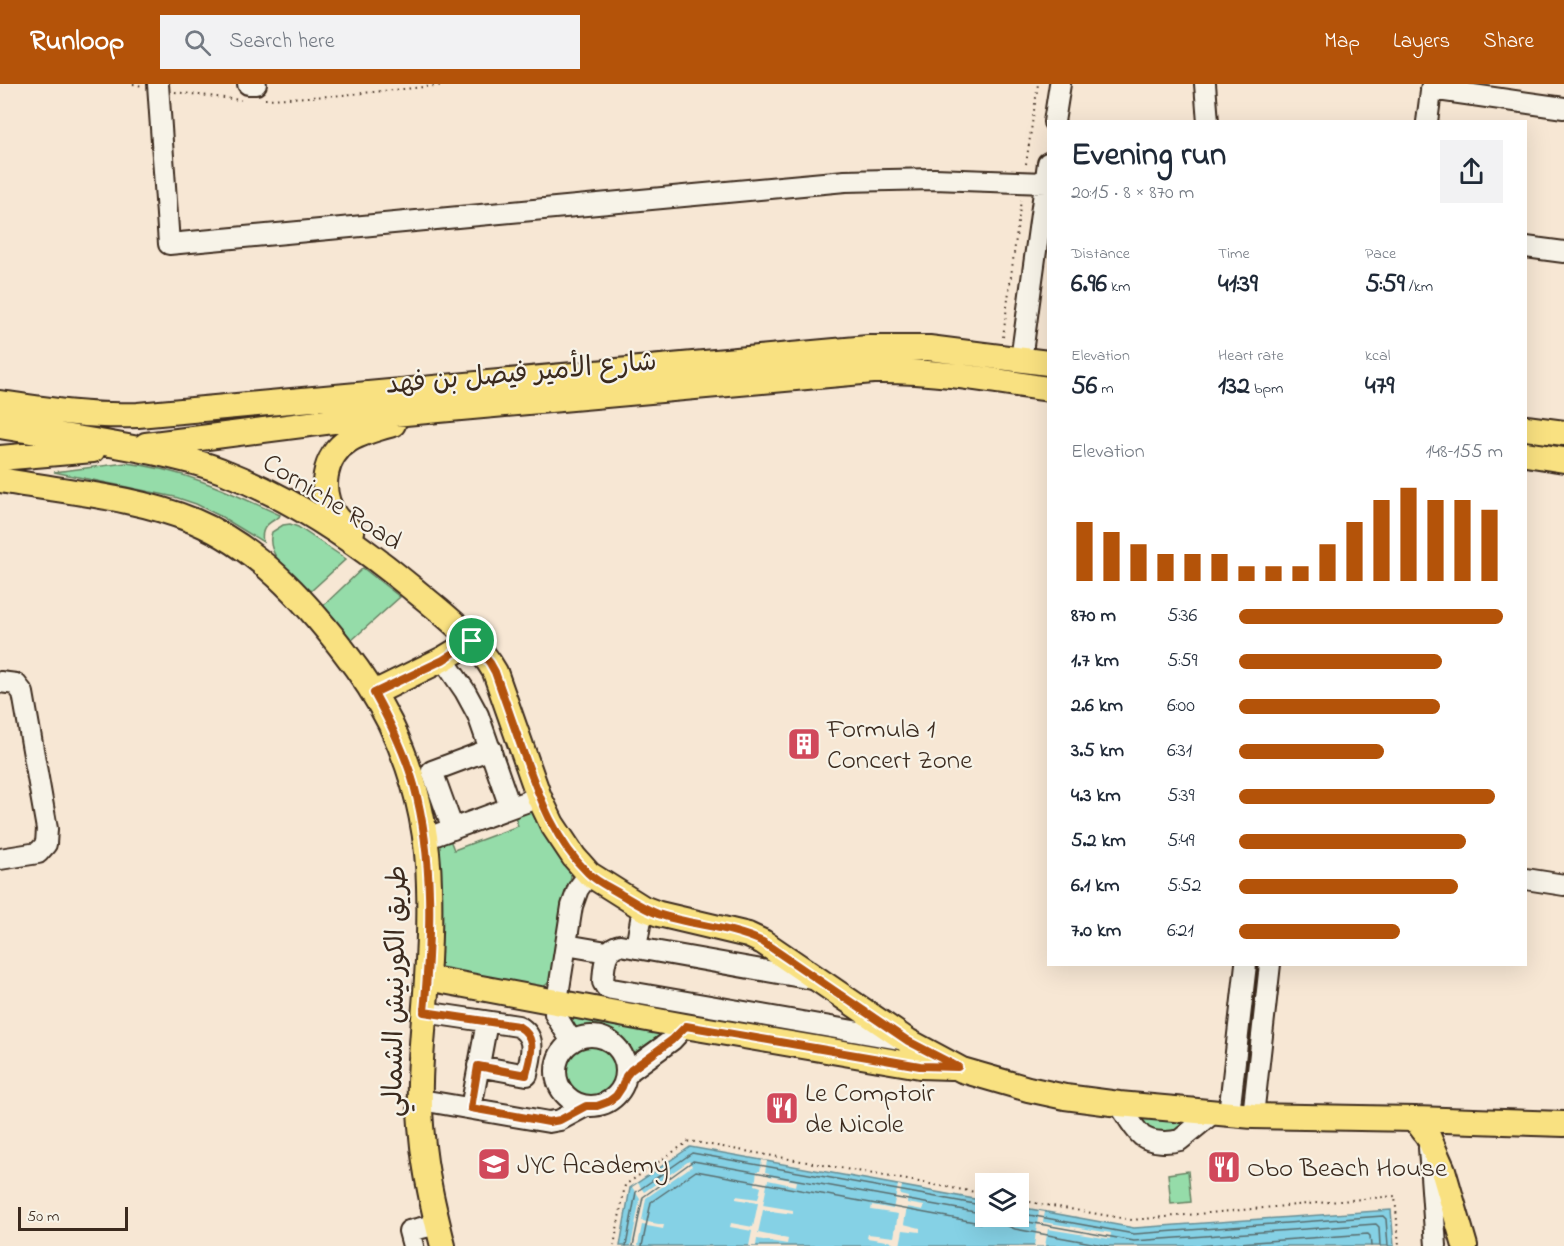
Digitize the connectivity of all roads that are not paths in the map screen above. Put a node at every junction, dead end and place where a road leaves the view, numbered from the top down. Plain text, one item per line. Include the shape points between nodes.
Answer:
1 (1060, 84) edge
2 (1205, 84) edge
3 (164, 87) edge
4 (1431, 87) edge
5 (1564, 108) edge
6 (1054, 120) edge
7 (1208, 120) edge
8 (1427, 120) edge
9 (1047, 173) edge
10 (1046, 183) junction
11 (1527, 247) edge
12 (1564, 252) edge
13 (1021, 360) junction
14 (1047, 363) edge
15 (1047, 389) edge
16 (0, 402) edge
17 (457, 408) junction
18 (0, 426) edge
19 (1527, 428) edge
20 (1564, 433) edge
21 (129, 447) junction
22 (1527, 454) edge
23 (0, 458) edge
24 (1564, 460) edge
25 (0, 480) edge
26 (420, 594) junction
27 (472, 641) junction
28 (443, 660) junction
29 (0, 682) edge
30 (374, 693) junction
31 (491, 749) junction
32 (539, 797) junction
33 (510, 807) junction
34 (453, 829) junction
35 (425, 839) junction
36 (0, 859) edge
37 (589, 874) junction
38 (1527, 879) edge
39 (1564, 885) edge
40 (643, 908) junction
41 (566, 945) junction
42 (636, 948) junction
43 (608, 952) junction
44 (1246, 966) edge
45 (1269, 966) edge
46 (427, 978) junction
47 (820, 981) junction
48 (557, 1003) junction
49 (642, 1006) junction
50 (424, 1012) junction
51 (487, 1022) junction
52 (686, 1026) junction
53 (908, 1041) junction
54 (572, 1042) junction
55 (478, 1066) junction
56 (958, 1067) junction
57 (626, 1076) junction
58 (421, 1100) junction
59 (1119, 1104) junction
60 (586, 1106) junction
61 (471, 1108) junction
62 (1232, 1114) junction
63 (1564, 1124) edge
64 (1421, 1127) junction
65 (440, 1235) edge
66 (413, 1246) edge
67 (1436, 1246) edge
68 (1465, 1246) edge

1 - 6 street
2 - 7 street
3 - 10 street via 169,244 845,181
4 - 5 street
4 - 8 street
9 - 10 street
10 - 13 street
11 - 12 street
13 - 14 main road, شارع الأمير فيصل بن فهد
13 - 16 main road, شارع الأمير فيصل بن فهد via 929,348 868,348 120,416 84,415
15 - 17 main road, شارع الأمير فيصل بن فهد via 941,374 873,371
17 - 21 main road, شارع الأمير فيصل بن فهد
17 - 26 main road via 377,428 347,441 334,454 327,469 325,487 335,517
18 - 21 main road, Corniche Road
19 - 20 main road
21 - 23 main road, شارع الأمير فيصل بن فهد
21 - 26 main road, Corniche Road via 226,472 295,506 333,529
22 - 24 main road
25 - 30 main road, طريق الكورنيش الشمالي via 146,504 219,532 277,575 310,608
26 - 27 main road, Corniche Road
27 - 28 main road
27 - 32 main road, Corniche Road via 495,672
28 - 30 main road
28 - 31 street via 472,702
29 - 36 street via 16,684 23,693 47,829 46,844 38,853
30 - 35 main road, طريق الكورنيش الشمالي via 402,751
31 - 33 street
31 - 34 street via 432,771
32 - 33 street
32 - 37 main road, Corniche Road via 552,824
33 - 34 street
34 - 35 street
35 - 46 main road, طريق الكورنيش الشمالي via 429,864
37 - 40 main road, Corniche Road
37 - 41 street via 572,906
38 - 39 street
40 - 42 street
40 - 47 main road, Corniche Road via 748,935
41 - 43 street
41 - 48 street
42 - 43 street via 620,945
42 - 47 street
43 - 49 street via 603,977 606,987
44 - 62 street
45 - 62 street
46 - 48 main road
46 - 50 main road, طريق الكورنيش الشمالي
47 - 53 main road, Corniche Road
48 - 49 main road
48 - 54 street via 555,1014
49 - 52 main road
49 - 53 street
50 - 51 street
50 - 58 main road, طريق الكورنيش الشمالي
51 - 55 street
51 - 55 street via 525,1030 532,1045 526,1075
52 - 56 main road via 920,1066
52 - 57 street
53 - 56 main road, Corniche Road
54 - 57 street via 595,1036 606,1040 622,1055
54 - 60 street via 563,1051 556,1073 566,1095
55 - 61 street
56 - 59 main road via 1028,1089
57 - 60 street via 616,1096 608,1102
58 - 61 street
58 - 65 main road, طريق الكورنيش الشمالي via 428,1180
59 - 62 main road
59 - 62 street via 1142,1136 1161,1142 1180,1140
60 - 61 street via 549,1122
62 - 64 main road
63 - 64 main road
64 - 67 street
64 - 68 main road via 1443,1170
65 - 66 street via 409,1231

